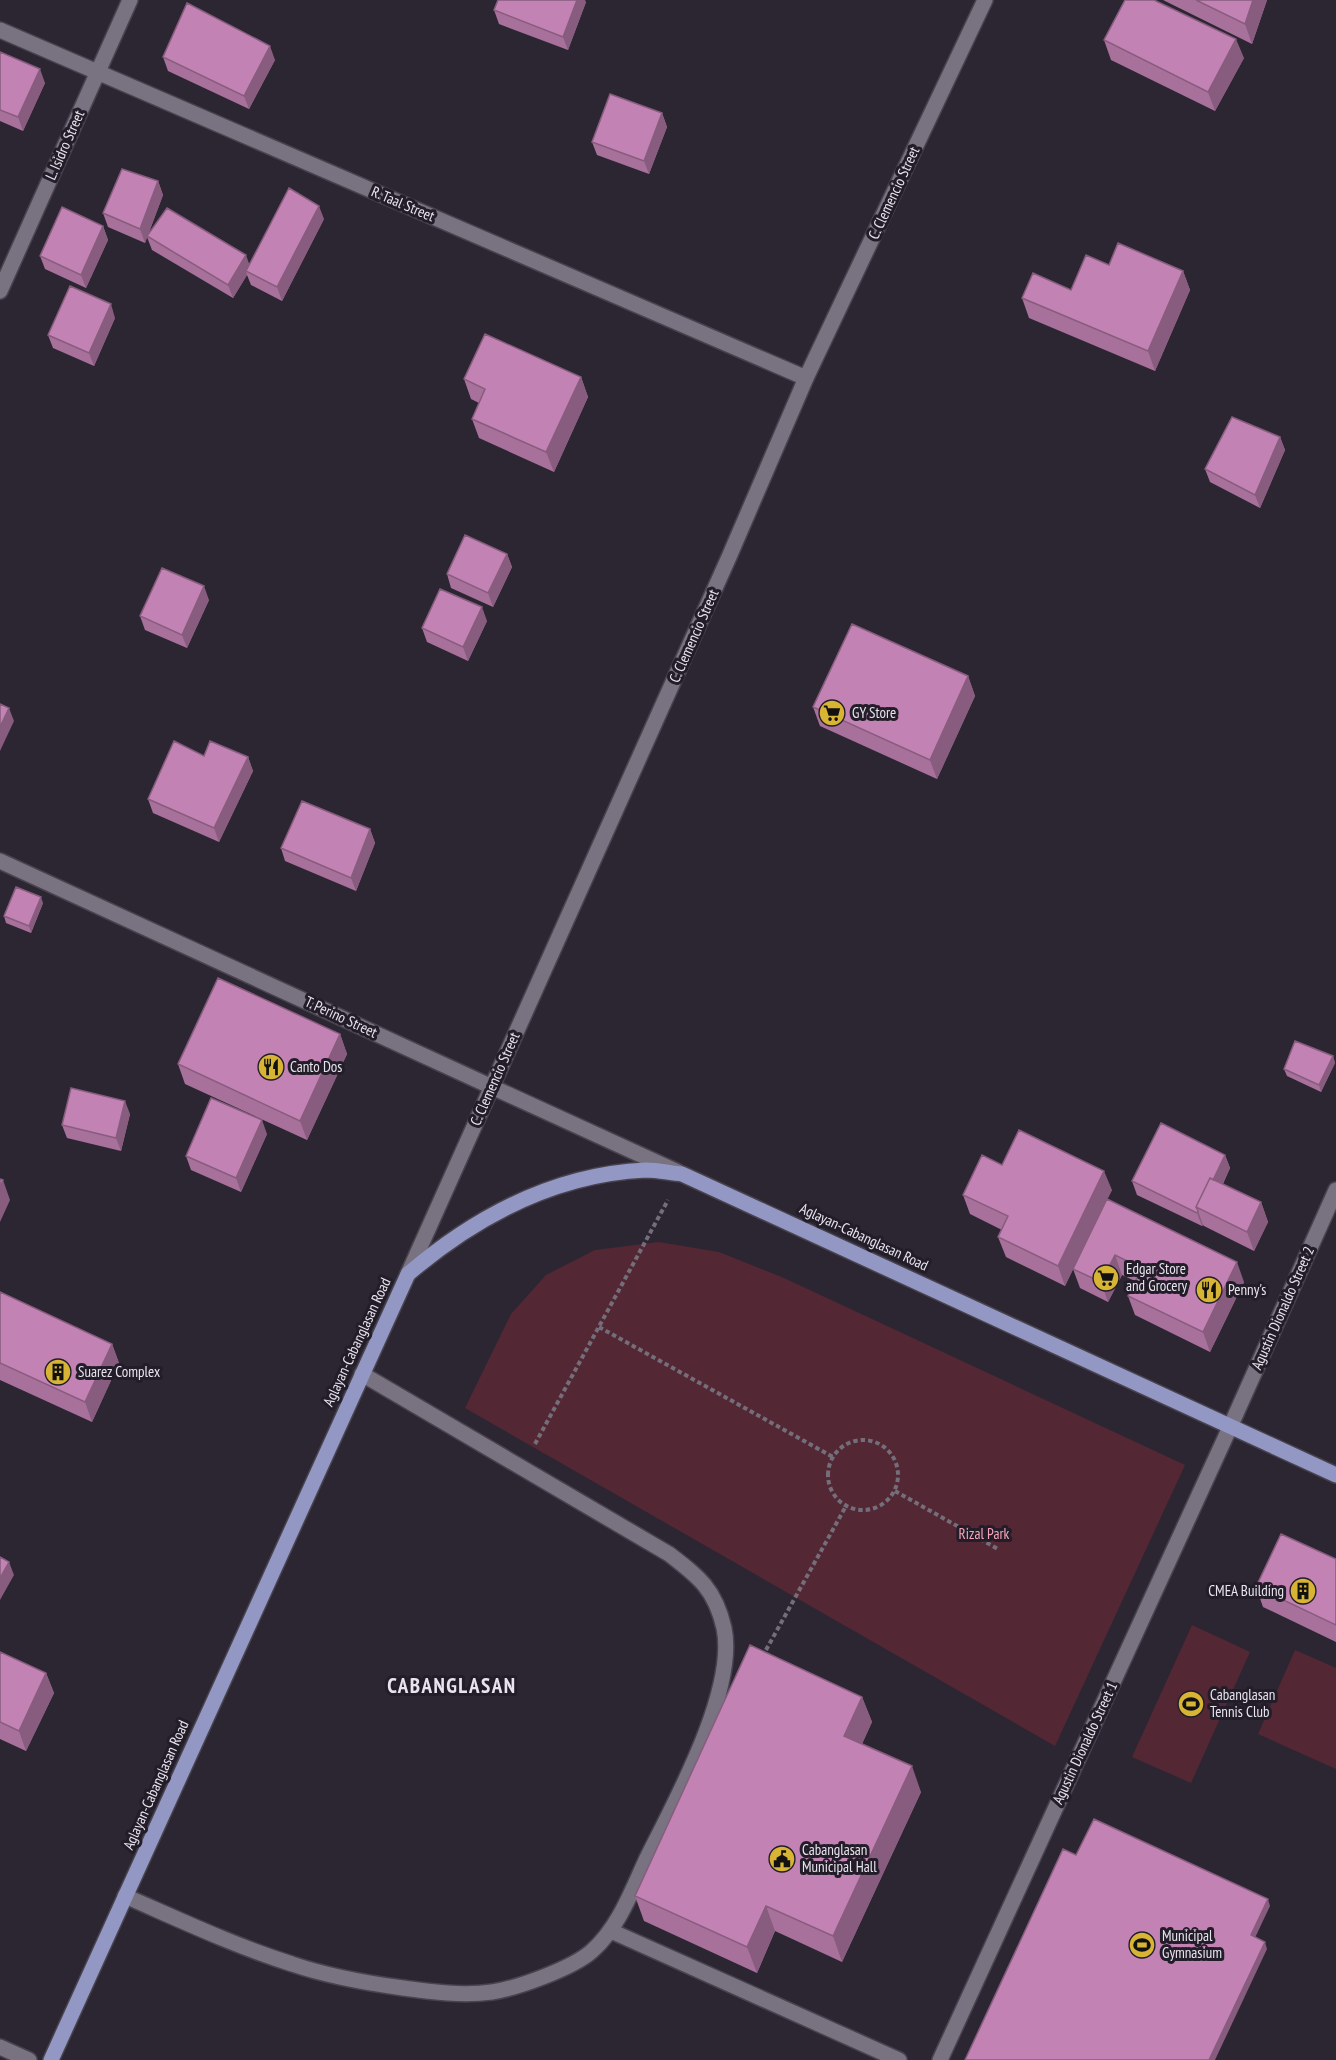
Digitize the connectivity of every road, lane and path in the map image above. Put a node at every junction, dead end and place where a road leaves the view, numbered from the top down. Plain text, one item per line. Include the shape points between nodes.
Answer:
1 (130, 0) edge
2 (985, 0) edge
3 (0, 30) edge
4 (97, 72) junction
5 (0, 291) edge
6 (806, 378) junction
7 (0, 861) edge
8 (492, 1087) junction
9 (682, 1174) junction
10 (1336, 1190) edge
11 (408, 1274) junction
12 (599, 1327) junction
13 (362, 1374) junction
14 (1231, 1425) junction
15 (833, 1457) junction
16 (522, 1468) junction
17 (1336, 1475) edge
18 (895, 1491) junction
19 (846, 1506) junction
20 (998, 1549) dead end
21 (766, 1650) edge
22 (125, 1896) junction
23 (611, 1931) junction
24 (0, 2047) edge
25 (29, 2060) edge
26 (51, 2060) edge
27 (899, 2060) edge
28 (940, 2060) edge

1 - 4 street, L. Isidro Street
2 - 6 street, C. Clemencio Street
3 - 4 street, R. Taal Street
4 - 5 street, L. Isidro Street
4 - 6 street, R. Taal Street
6 - 8 street, C. Clemencio Street
7 - 8 street, T. Perino Street
8 - 9 street, T. Perino Street
8 - 11 street, C. Clemencio Street
9 - 11 main road, Aglayan-Cabanglasan Road via 647,1170 609,1174 536,1195 468,1228
9 - 12 path
9 - 14 main road, Aglayan-Cabanglasan Road
10 - 14 street, Agustin Dionaldo Street 2
11 - 13 main road, Aglayan-Cabanglasan Road
12 - 15 path
12 - 16 path
13 - 16 street
13 - 22 main road, Aglayan-Cabanglasan Road
14 - 17 main road, Aglayan-Cabanglasan Road
14 - 28 street, Agustin Dionaldo Street 1
15 - 18 path via 844,1446 873,1441 887,1449 896,1461 899,1477
15 - 19 path via 828,1470 829,1485
16 - 23 street via 669,1554 700,1578 716,1601 724,1630 725,1663 704,1737
18 - 19 path via 874,1509
18 - 20 path
19 - 21 path
22 - 23 street via 293,1965 438,1993 492,1992 542,1978 591,1952
22 - 26 main road, Aglayan-Cabanglasan Road
23 - 27 street
24 - 25 street

